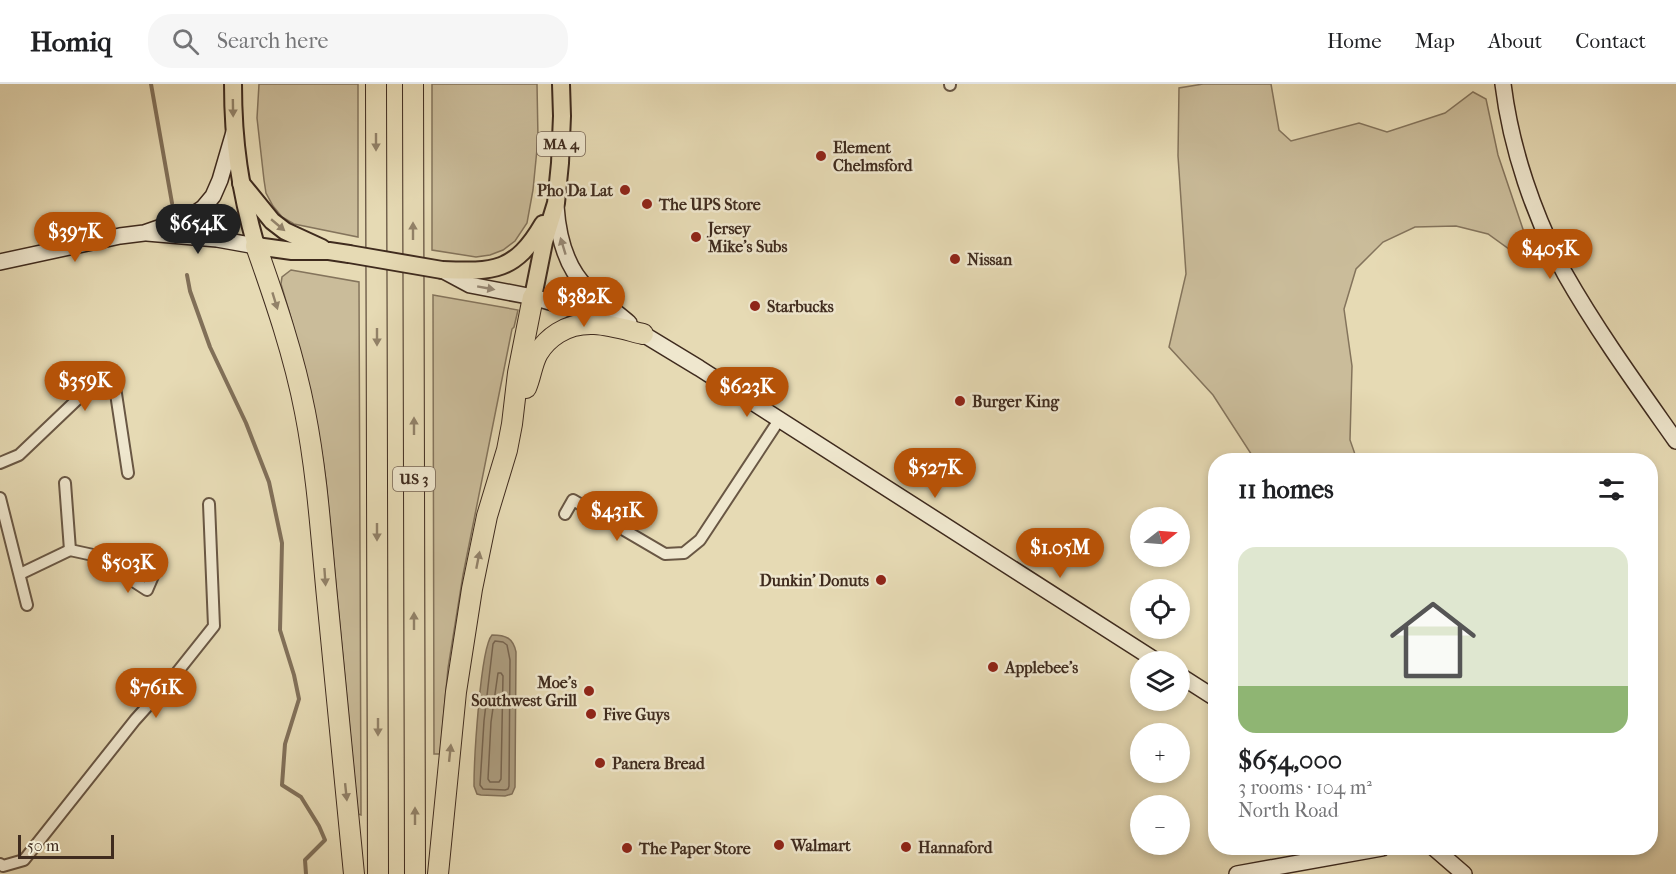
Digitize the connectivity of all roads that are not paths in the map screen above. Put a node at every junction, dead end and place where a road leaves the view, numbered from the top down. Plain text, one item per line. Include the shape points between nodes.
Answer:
1 (233, 84) edge
2 (376, 84) edge
3 (413, 84) edge
4 (561, 84) edge
5 (1503, 84) edge
6 (234, 132) junction
7 (240, 182) junction
8 (556, 203) junction
9 (144, 233) junction
10 (256, 246) junction
11 (329, 251) junction
12 (0, 262) edge
13 (442, 270) junction
14 (533, 297) junction
15 (643, 334) junction
16 (780, 420) junction
17 (512, 424) junction
18 (1676, 441) edge
19 (0, 463) edge
20 (128, 473) dead end
21 (65, 483) dead end
22 (0, 498) edge
23 (209, 504) dead end
24 (565, 514) dead end
25 (70, 550) junction
26 (159, 562) dead end
27 (20, 574) junction
28 (27, 605) dead end
29 (1141, 651) edge
30 (1190, 682) edge
31 (1208, 694) edge
32 (1342, 855) edge
33 (1442, 855) edge
34 (0, 864) edge
35 (354, 874) edge
36 (378, 874) edge
37 (415, 874) edge
38 (438, 874) edge
39 (1237, 874) edge
40 (1464, 874) edge

1 -> 6 main road, MA 4
2 -> 36 highway, US 3
37 -> 3 highway, US 3
4 - 8 main road, MA 4
5 - 18 main road via 1519,162 1565,273 1628,374
6 - 7 main road
6 - 9 main road, MA 4 via 220,180 203,208 190,217
7 - 10 main road
7 -> 11 main road via 272,221
8 - 13 main road, MA 4 via 534,241 512,261 479,272
8 - 14 main road
15 -> 8 main road via 575,274 563,246
9 - 10 main road, MA 4
9 - 12 main road, MA 4
10 - 11 main road, MA 4
10 -> 35 highway via 299,386 313,456
11 - 13 main road, MA 4, bridge
13 -> 14 main road via 470,285
14 - 15 main road via 608,319
14 - 17 highway
15 - 16 main road
15 - 17 highway via 592,323 571,327 552,337 537,354
16 - 24 street via 700,540 684,553 665,554 573,500
16 - 29 main road
38 -> 17 highway via 456,692 470,600
19 - 20 street via 19,455 104,375 112,375
21 - 25 street
22 - 27 street
23 - 34 street via 214,626 24,860
25 - 26 street via 93,555 147,590
25 - 27 street
27 - 28 street
30 - 31 main road
32 - 39 main road
33 - 40 main road

